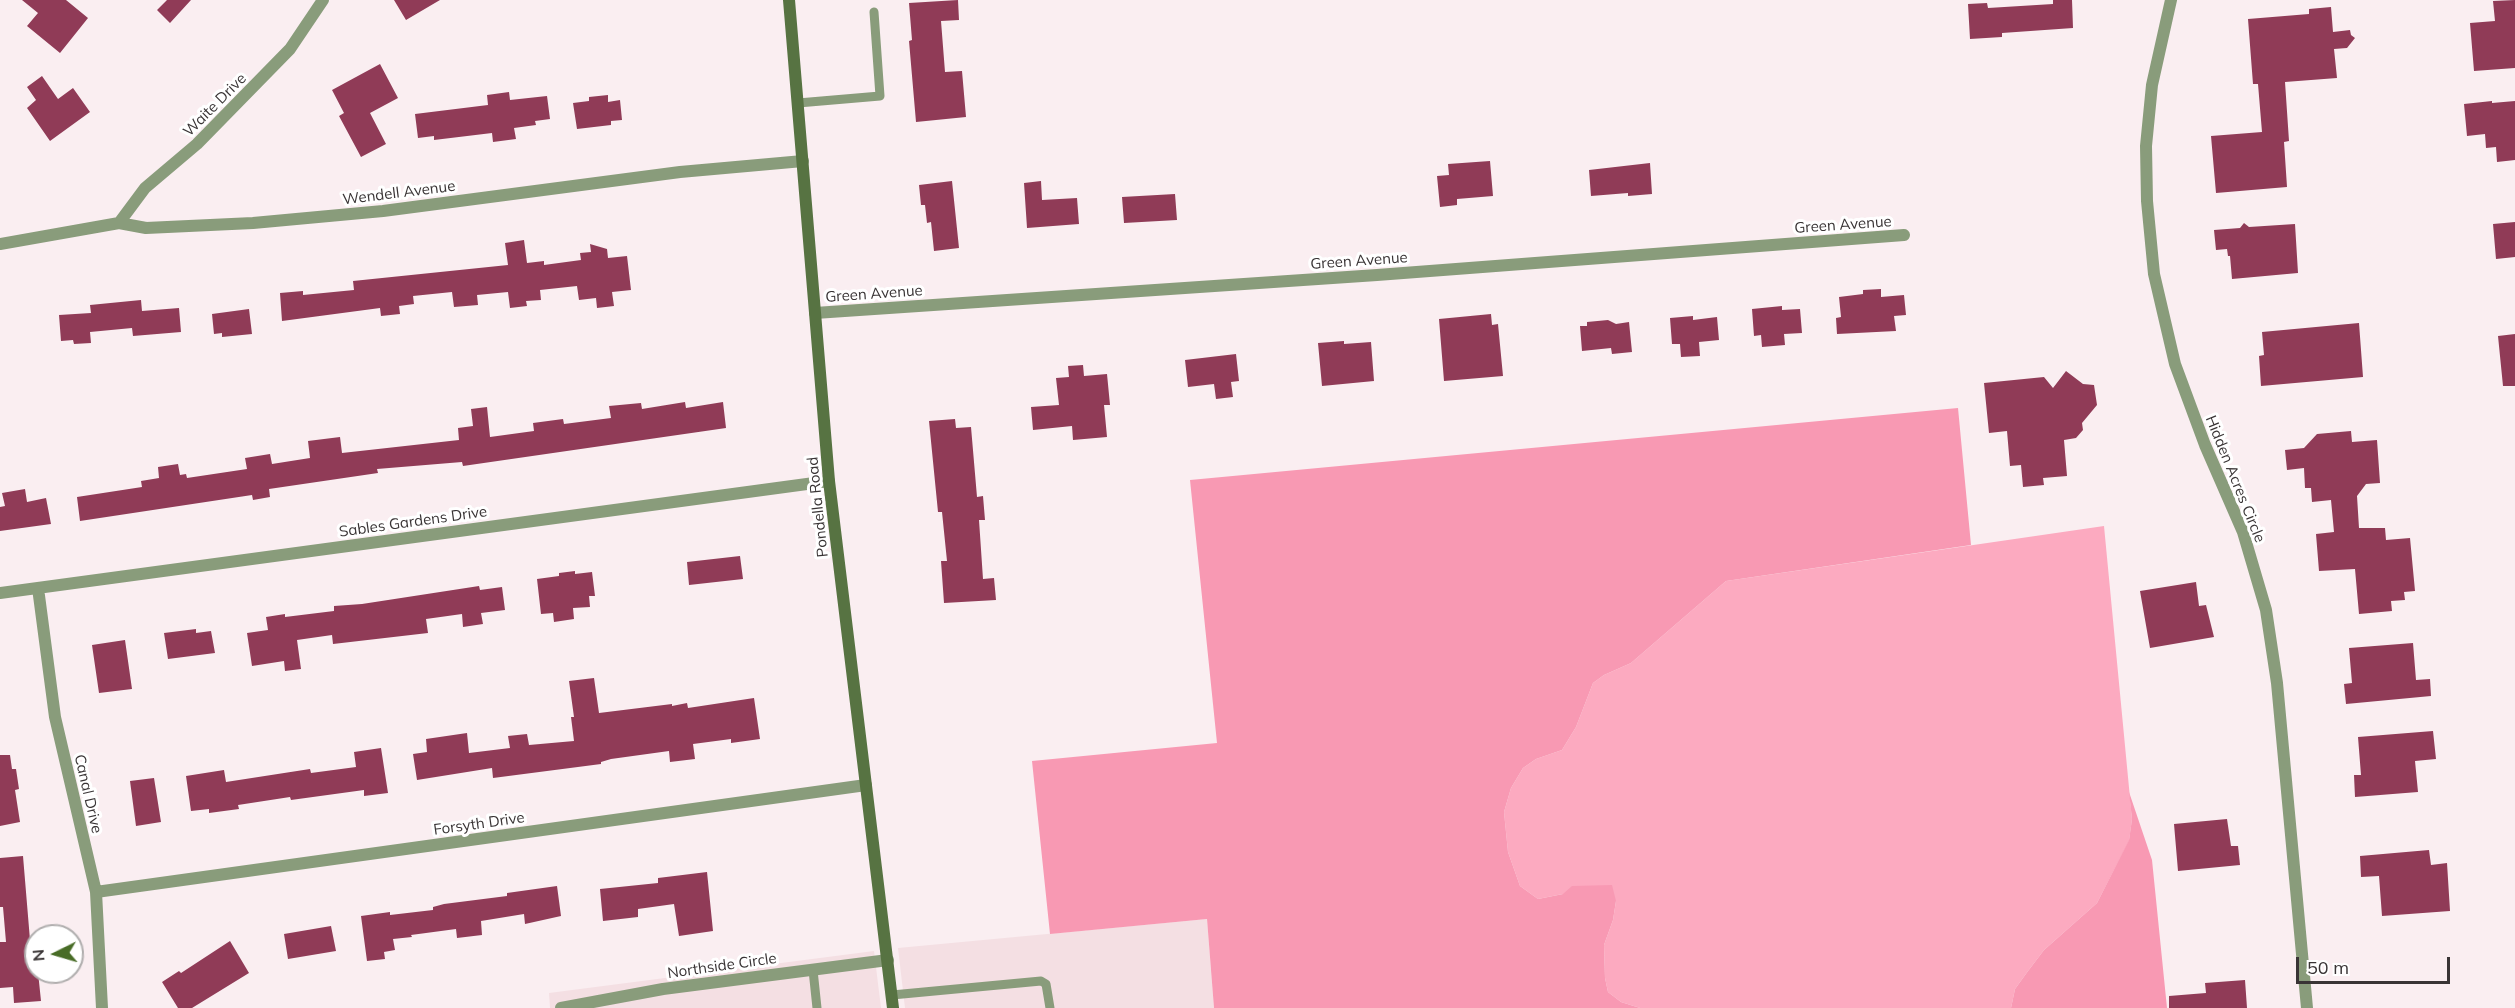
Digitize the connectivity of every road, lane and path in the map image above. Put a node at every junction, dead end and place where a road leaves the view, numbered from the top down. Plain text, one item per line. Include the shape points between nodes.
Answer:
1 (323, 0) edge
2 (789, 0) edge
3 (2170, 0) edge
4 (874, 12) dead end
5 (798, 103) junction
6 (803, 161) junction
7 (119, 222) junction
8 (1904, 235) dead end
9 (0, 244) edge
10 (815, 313) junction
11 (829, 481) junction
12 (38, 588) junction
13 (0, 593) edge
14 (866, 785) junction
15 (96, 892) junction
16 (888, 960) junction
17 (813, 970) junction
18 (893, 1002) edge
19 (102, 1008) edge
20 (561, 1008) edge
21 (817, 1008) edge
22 (1050, 1008) edge
23 (2307, 1008) edge

1 - 7 street, Waite Drive via 290,49 221,121 145,188
2 - 5 main road, Pondella Road
3 - 23 street, Hidden Acres Circle via 2152,85 2146,146 2154,274 2175,364 2243,532 2266,610 2277,683
4 - 5 lane via 880,96
5 - 6 main road, Pondella Road
6 - 7 street, Wendell Avenue via 690,170 382,211 265,222 146,228
6 - 10 main road, Pondella Road
7 - 9 street, Wendell Avenue
8 - 10 street, Green Avenue
10 - 11 main road, Pondella Road
11 - 12 street, Sables Gardens Drive
11 - 14 main road, Pondella Road
12 - 13 street, Sables Gardens Drive
12 - 15 street, Canal Drive via 56,717
14 - 15 street, Forsyth Drive
14 - 16 main road, Pondella Road
15 - 19 street, Canal Drive
16 - 17 street, Northside Circle
16 - 18 main road, Pondella Road
17 - 20 street, Northside Circle via 663,989
17 - 21 lane
18 - 22 lane via 1041,981 1046,984

